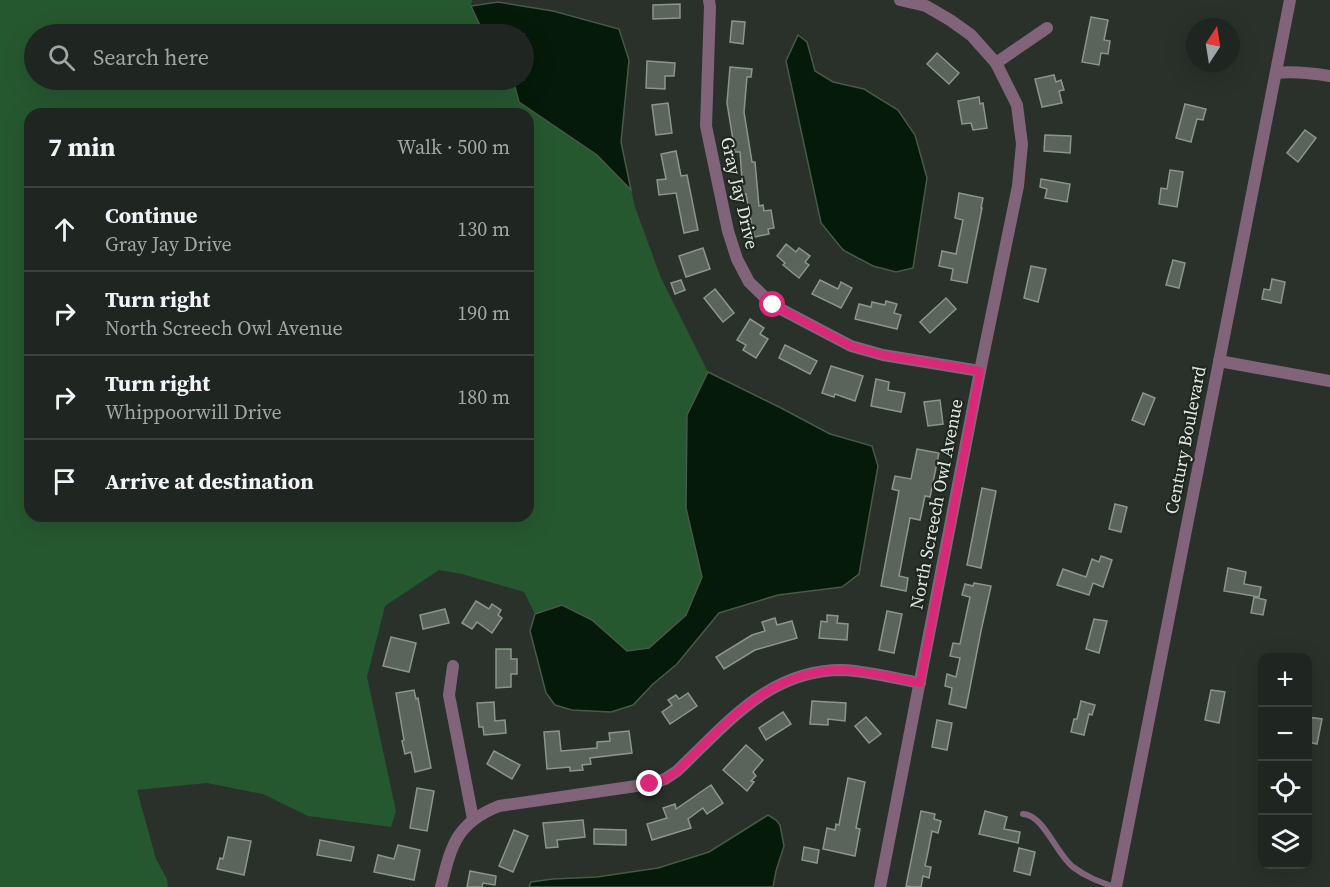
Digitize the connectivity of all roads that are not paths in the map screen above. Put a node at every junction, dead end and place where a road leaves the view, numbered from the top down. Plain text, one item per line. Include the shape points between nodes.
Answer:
1 (709, 0) edge
2 (900, 0) edge
3 (1290, 0) edge
4 (1047, 28) dead end
5 (996, 63) junction
6 (1276, 73) junction
7 (1330, 76) edge
8 (1219, 361) junction
9 (980, 371) junction
10 (1330, 381) edge
11 (453, 666) dead end
12 (920, 683) junction
13 (1023, 814) dead end
14 (473, 819) junction
15 (441, 887) edge
16 (880, 887) edge
17 (1115, 887) edge

1 - 9 street, Gray Jay Drive via 706,126 728,231 750,282 773,305 851,346
2 - 5 street, North Screech Owl Avenue via 926,6 950,20 971,35
3 - 6 street, Century Boulevard
4 - 5 street
5 - 9 street, North Screech Owl Avenue via 1017,105 1022,144 1018,186
6 - 7 street
6 - 8 street, Century Boulevard
8 - 10 street
8 - 17 street, Century Boulevard
9 - 12 street, North Screech Owl Avenue
11 - 14 street via 449,695
12 - 14 street via 842,670 800,676 771,688 747,705 665,779 499,806
12 - 16 street, North Screech Owl Avenue
13 - 17 lane via 1035,818 1071,866 1091,879
14 - 15 street via 448,855

